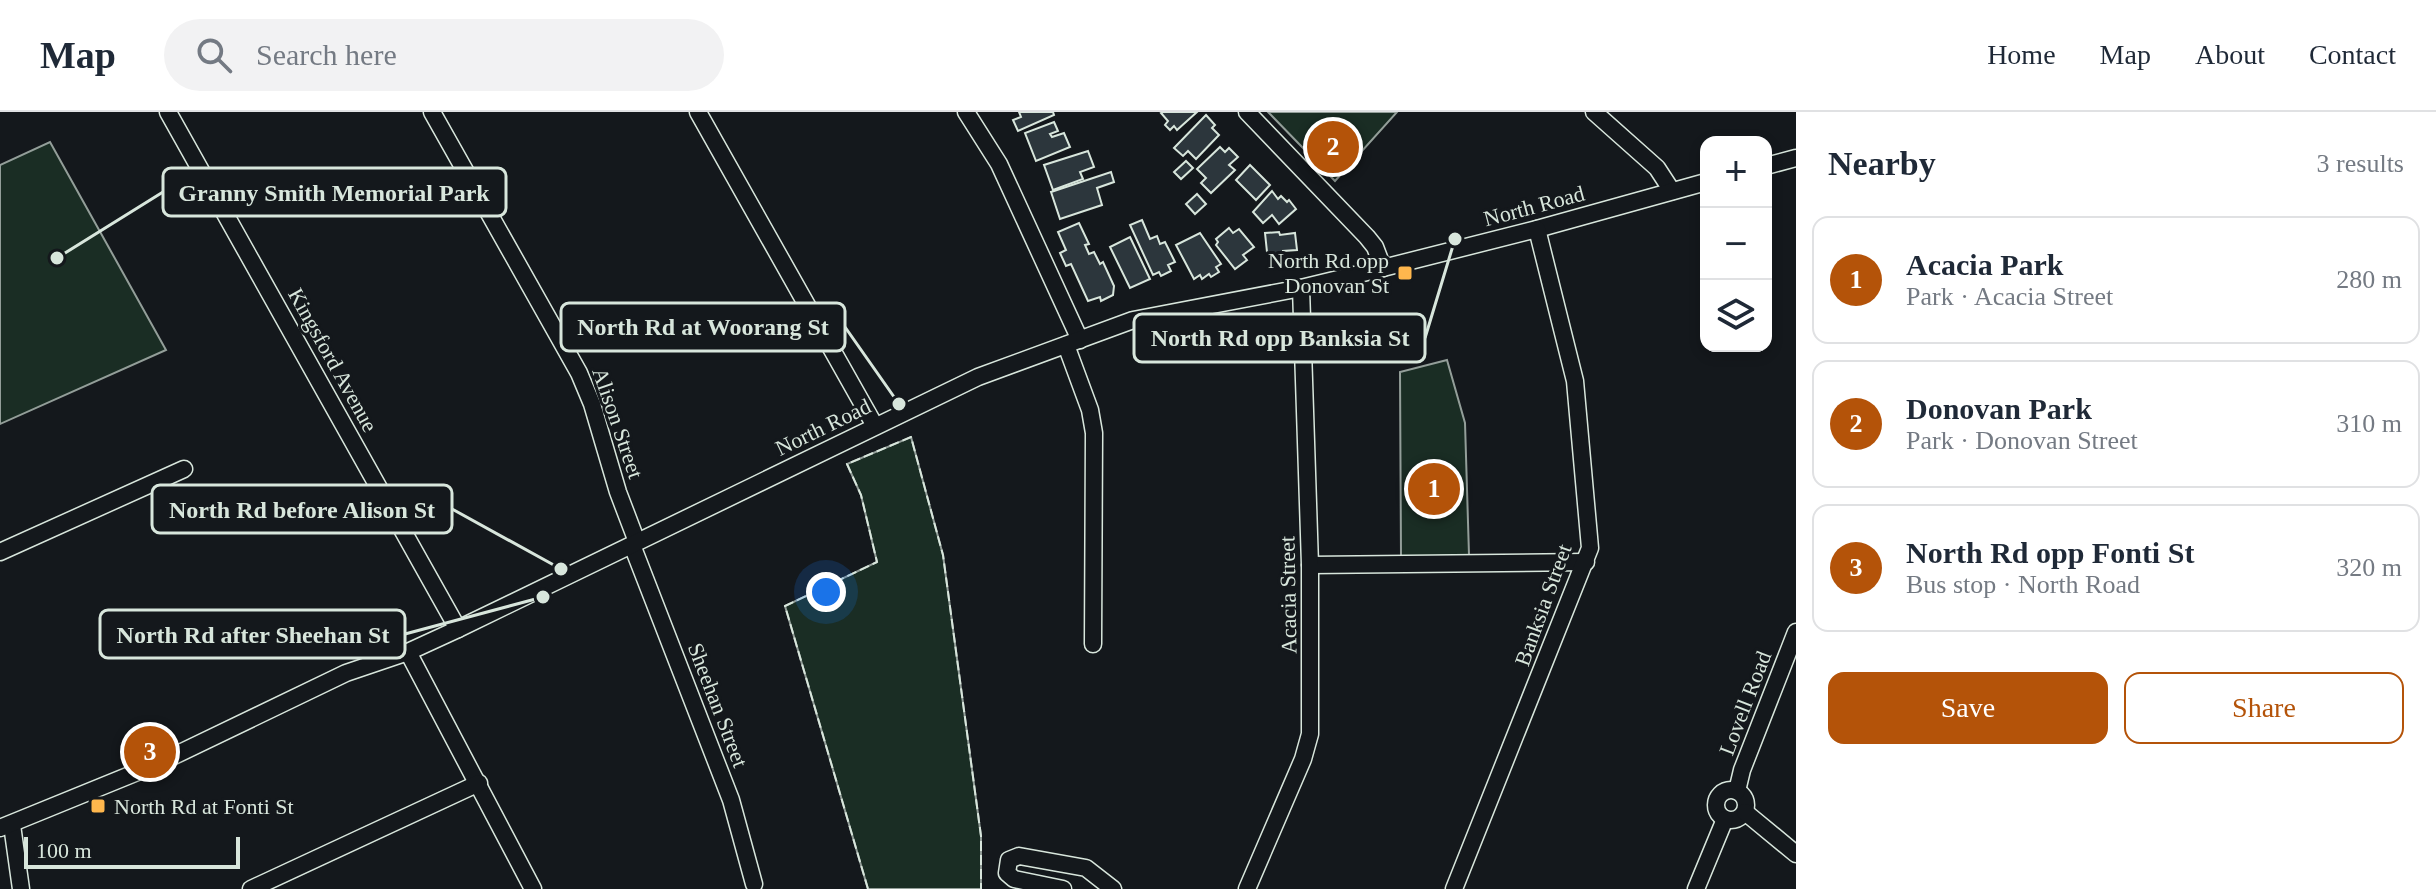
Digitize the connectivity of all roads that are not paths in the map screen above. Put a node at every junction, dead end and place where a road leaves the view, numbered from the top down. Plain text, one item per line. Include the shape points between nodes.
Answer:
1 (168, 112) edge
2 (432, 112) edge
3 (698, 112) edge
4 (966, 112) edge
5 (1247, 112) edge
6 (1594, 112) edge
7 (1796, 158) edge
8 (1772, 164) edge
9 (1700, 184) edge
10 (1672, 191) junction
11 (1537, 229) junction
12 (1383, 268) junction
13 (1301, 288) junction
14 (1073, 342) junction
15 (875, 426) junction
16 (184, 469) dead end
17 (634, 543) junction
18 (0, 552) edge
19 (1586, 562) junction
20 (1310, 565) junction
21 (458, 629) junction
22 (1796, 632) edge
23 (1093, 644) dead end
24 (408, 652) junction
25 (479, 783) junction
26 (1737, 791) junction
27 (1745, 812) junction
28 (1725, 819) junction
29 (6, 827) edge
30 (1796, 854) edge
31 (754, 884) dead end
32 (21, 889) edge
33 (251, 889) edge
34 (533, 889) edge
35 (1063, 889) edge
36 (1113, 889) edge
37 (1247, 889) edge
38 (1454, 889) edge
39 (1696, 889) edge

1 - 21 street, Kingsford Avenue
2 - 17 street, Alison Street via 579,373
3 - 15 street
4 - 14 street via 999,164
5 - 12 street via 1367,237
6 - 10 street via 1657,168
7 - 8 street
9 - 10 street, North Road
10 - 11 street, North Road
11 - 12 street, North Road
11 - 19 street, Banksia Street via 1575,381 1589,538
12 - 13 street, North Road
13 - 14 street, North Road via 1144,317
13 - 20 street, Acacia Street
14 - 15 street, North Road via 978,377
14 - 23 street via 1094,433
15 - 17 street, North Road
16 - 18 street
17 - 21 street, North Road
17 - 31 street, Sheehan Street via 731,800
19 - 20 street
19 - 38 street, Banksia Street
20 - 37 street, Acacia Street via 1310,734
21 - 24 street, North Road
22 - 26 street, Lovell Road
24 - 25 street
24 - 29 street, North Road via 346,673 157,764
25 - 33 street
25 - 34 street
26 - 27 street via 1745,799
26 - 28 street via 1726,791 1717,799 1717,811
27 - 28 street via 1737,820
27 - 30 street
28 - 39 street
29 - 32 street
35 - 36 street via 1014,879 1007,873 1009,860 1019,856 1086,868

